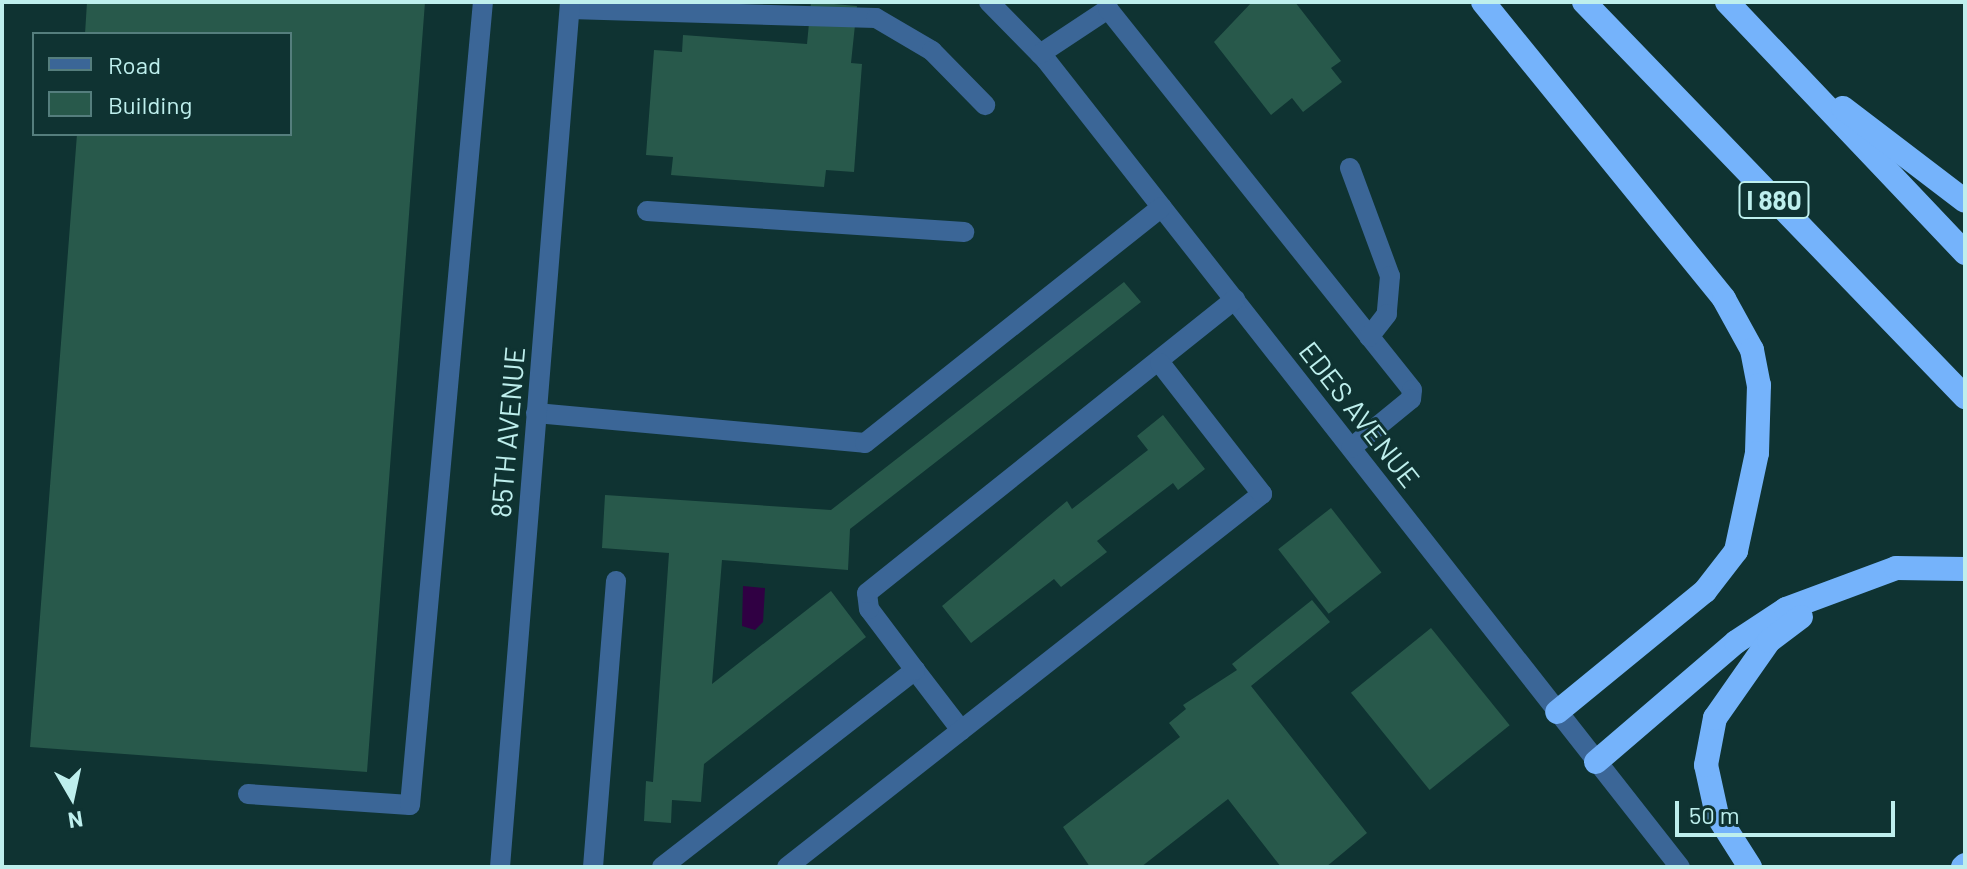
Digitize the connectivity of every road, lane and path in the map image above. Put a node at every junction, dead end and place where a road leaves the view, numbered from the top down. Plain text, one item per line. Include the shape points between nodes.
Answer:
1 (483, 2) edge
2 (989, 2) edge
3 (1483, 2) edge
4 (1584, 2) edge
5 (1727, 2) edge
6 (570, 5) edge
7 (1040, 54) junction
8 (1799, 76) junction
9 (985, 105) dead end
10 (1350, 168) dead end
11 (1965, 201) edge
12 (1162, 207) junction
13 (647, 211) dead end
14 (964, 232) dead end
15 (1965, 253) edge
16 (1235, 299) junction
17 (1369, 337) junction
18 (1160, 363) junction
19 (1965, 397) edge
20 (536, 413) junction
21 (1351, 448) junction
22 (1965, 569) edge
23 (616, 581) dead end
24 (1844, 583) junction
25 (915, 670) junction
26 (1557, 712) junction
27 (961, 730) junction
28 (1596, 762) junction
29 (248, 794) dead end
30 (500, 867) edge
31 (593, 867) edge
32 (662, 867) edge
33 (787, 867) edge
34 (1680, 867) edge
35 (1750, 867) edge

1 - 29 street via 410,805
2 - 7 street, EDES AVENUE
3 - 26 highway via 1724,299 1752,350 1759,385 1757,453 1736,551 1705,591
4 - 19 highway, I 880
5 - 8 highway
6 - 9 street via 856,16 901,27
6 - 20 street, 85TH AVENUE
7 - 12 street, EDES AVENUE
7 - 17 street via 1108,9
8 - 11 highway
8 - 15 highway
10 - 17 street via 1390,276 1387,314
12 - 16 street, EDES AVENUE
12 - 20 street via 865,443
13 - 14 street
16 - 18 street
16 - 21 street, EDES AVENUE
17 - 21 street via 1412,390 1411,399
18 - 25 street via 867,593 869,609
18 - 27 street via 1262,494
20 - 30 street, 85TH AVENUE
21 - 26 street, EDES AVENUE
22 - 24 highway via 1896,568
23 - 31 street
24 - 28 highway via 1786,609 1736,642
24 - 35 highway via 1769,641 1715,718 1706,765 1717,815
25 - 27 street
25 - 32 street
26 - 28 street, EDES AVENUE
27 - 33 street
28 - 34 street, EDES AVENUE

